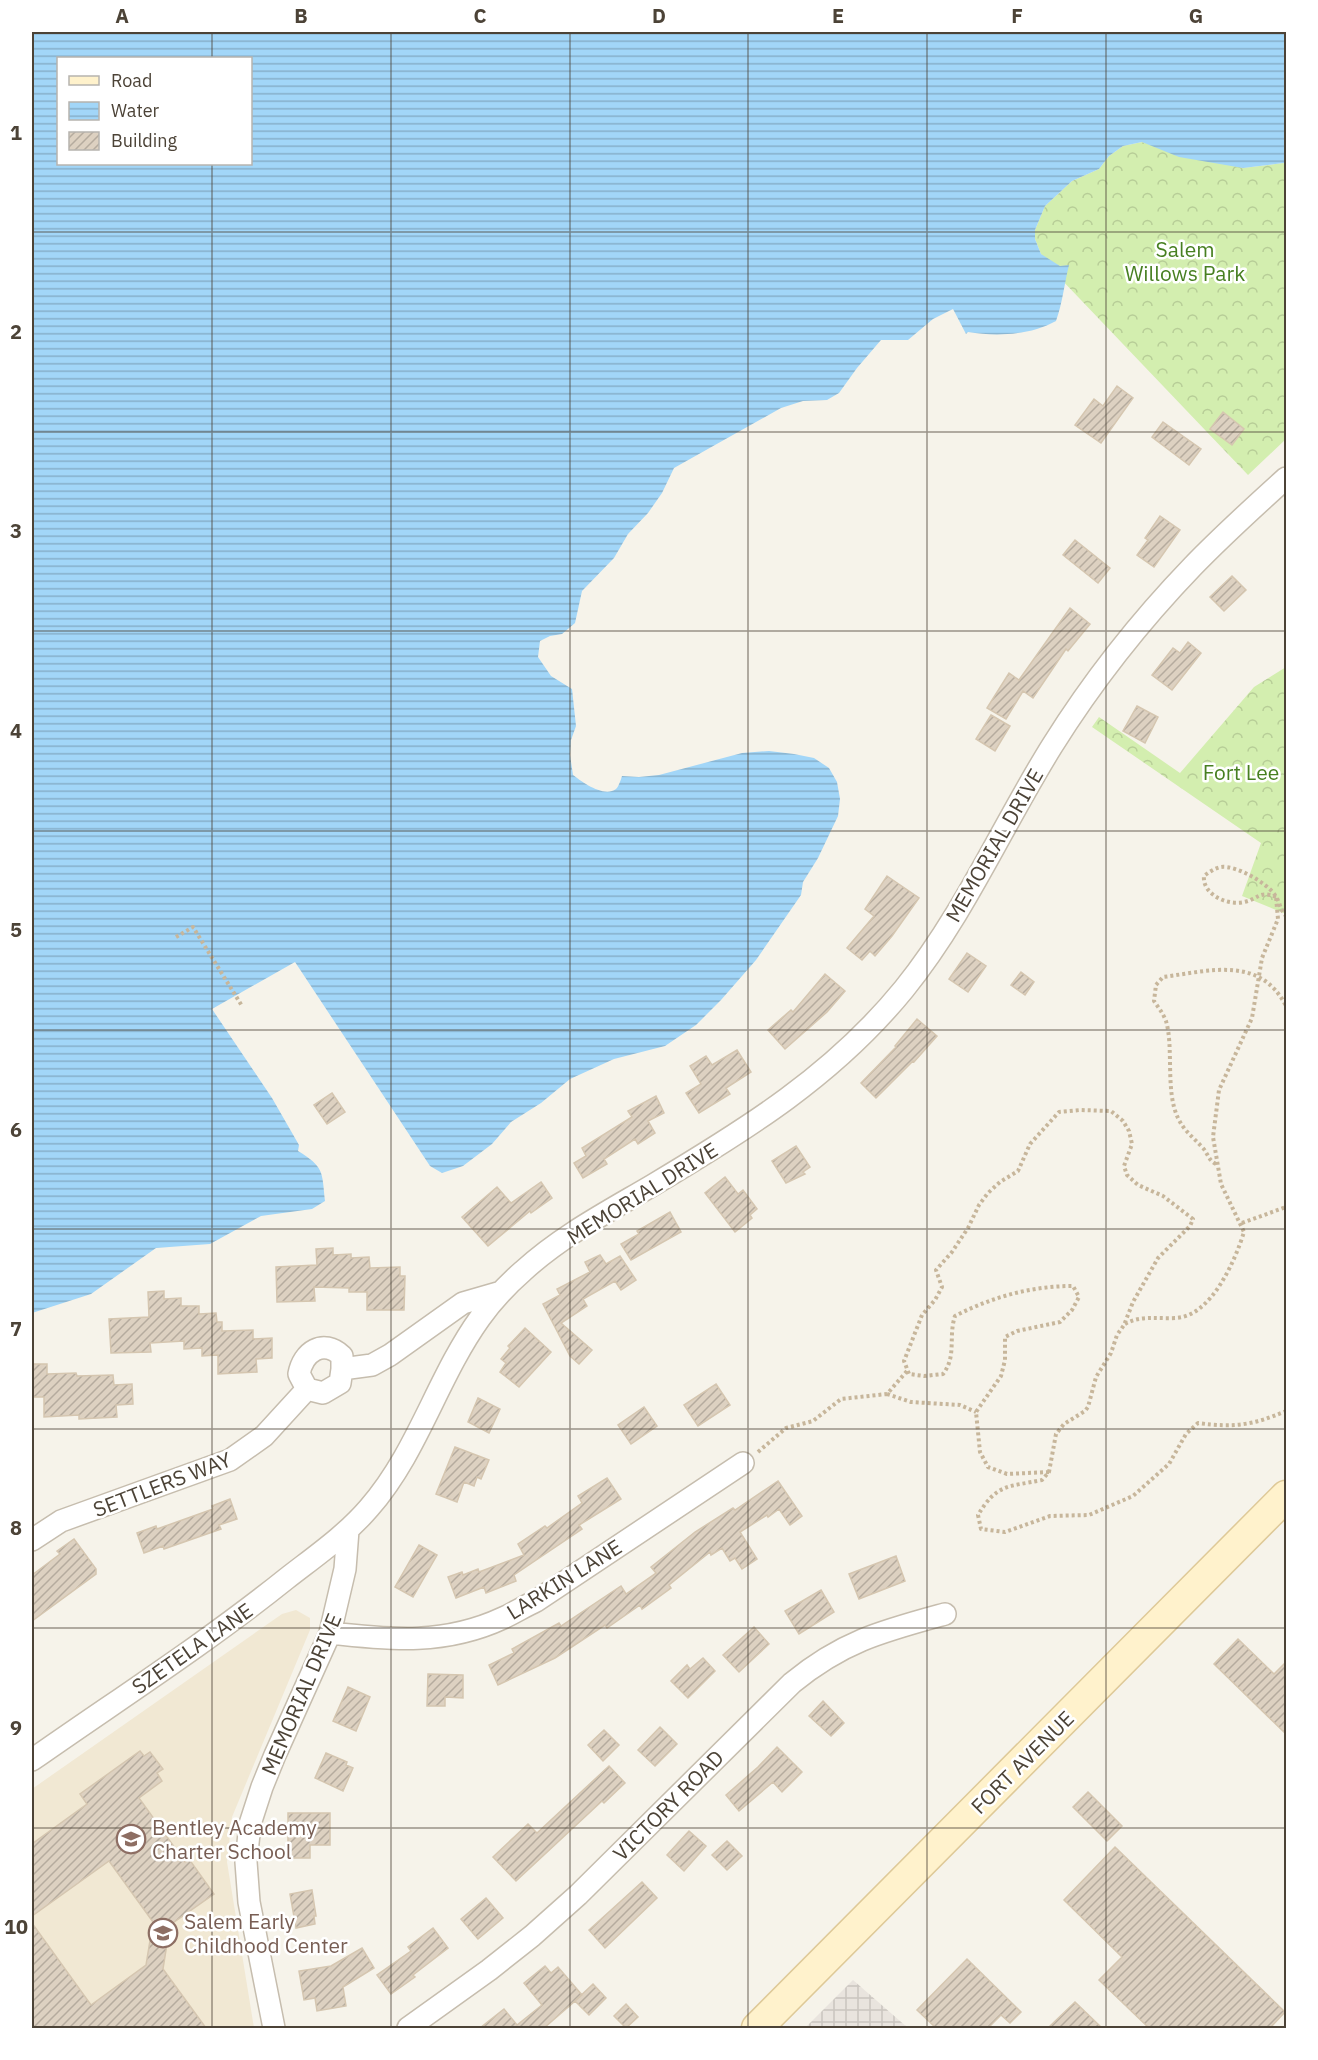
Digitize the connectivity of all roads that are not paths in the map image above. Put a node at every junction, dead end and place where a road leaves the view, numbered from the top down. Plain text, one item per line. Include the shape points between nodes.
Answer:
1 (1287, 478) edge
2 (501, 1292) junction
3 (342, 1369) junction
4 (307, 1389) junction
5 (743, 1463) road end
6 (1287, 1496) edge
7 (348, 1530) junction
8 (32, 1540) edge
9 (945, 1614) dead end
10 (330, 1633) junction
11 (32, 1760) edge
12 (274, 2028) edge
13 (408, 2028) edge
14 (757, 2028) edge

1 - 2 street, MEMORIAL DRIVE via 1194,564 1107,667 1053,744 932,951 880,1017 790,1098 552,1248
2 - 3 street via 463,1303 372,1365
2 - 7 street, MEMORIAL DRIVE via 462,1347 385,1489
3 - 4 street via 340,1383 333,1389 323,1393
3 - 4 street via 342,1356 335,1349 320,1348 308,1353 299,1374
4 - 8 street, SETTLERS WAY via 264,1436 230,1460 61,1521
5 - 10 street, LARKIN LANE via 504,1618 440,1638 410,1640
6 - 14 street, FORT AVENUE
7 - 10 street, MEMORIAL DRIVE via 345,1569
7 - 11 street, SZETELA LANE via 267,1594
9 - 13 street, VICTORY ROAD via 858,1640 814,1665 578,1895 506,1956
10 - 12 street, MEMORIAL DRIVE via 275,1755 250,1824 246,1862 249,1902

